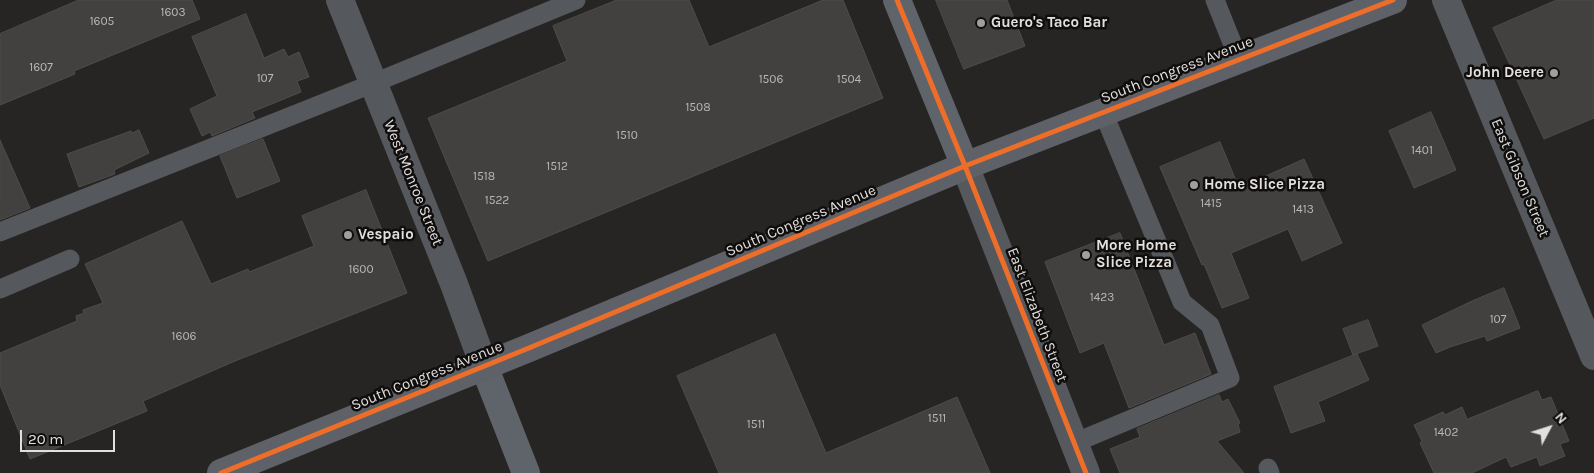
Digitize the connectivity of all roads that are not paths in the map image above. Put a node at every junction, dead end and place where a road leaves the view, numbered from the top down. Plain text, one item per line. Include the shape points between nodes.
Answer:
1 (340, 0) edge
2 (576, 0) edge
3 (897, 0) edge
4 (1215, 0) edge
5 (1393, 0) edge
6 (1446, 0) edge
7 (1239, 60) junction
8 (374, 84) junction
9 (1103, 112) junction
10 (965, 166) junction
11 (0, 232) edge
12 (70, 260) dead end
13 (0, 289) edge
14 (1594, 356) edge
15 (484, 366) junction
16 (1074, 443) junction
17 (221, 473) edge
18 (526, 473) edge
19 (1086, 473) edge

1 - 8 street, West Monroe Street
2 - 8 lane
3 - 10 street
4 - 7 lane
5 - 7 main road, South Congress Avenue
6 - 14 street, East Gibson Street
7 - 9 main road, South Congress Avenue
8 - 11 lane
8 - 15 street, West Monroe Street
9 - 10 main road, South Congress Avenue
9 - 16 lane via 1182,302 1210,325 1230,378
10 - 15 main road, South Congress Avenue
10 - 16 street, East Elizabeth Street
12 - 13 lane
15 - 17 main road, South Congress Avenue
15 - 18 street
16 - 19 street, East Elizabeth Street

